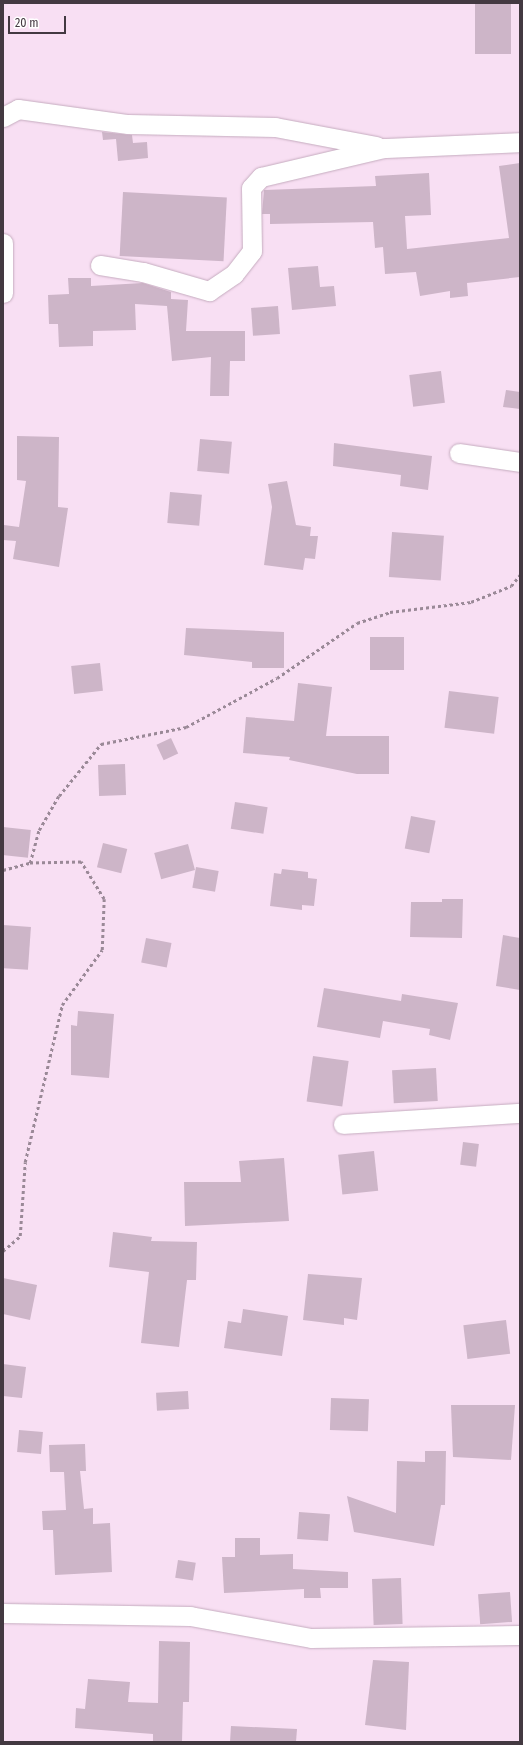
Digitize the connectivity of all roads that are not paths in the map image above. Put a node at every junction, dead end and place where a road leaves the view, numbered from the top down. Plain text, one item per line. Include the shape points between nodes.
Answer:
1 (3, 117) edge
2 (520, 142) edge
3 (384, 148) junction
4 (3, 243) edge
5 (100, 265) dead end
6 (3, 293) edge
7 (459, 453) dead end
8 (520, 462) edge
9 (520, 1113) edge
10 (343, 1124) dead end
11 (3, 1613) edge
12 (520, 1635) edge

1 - 3 street via 18,109 128,124 275,127
2 - 3 street
3 - 5 street via 261,177 251,188 252,251 234,274 209,291 143,272
4 - 6 street
7 - 8 street
9 - 10 street
11 - 12 street via 190,1616 310,1638

